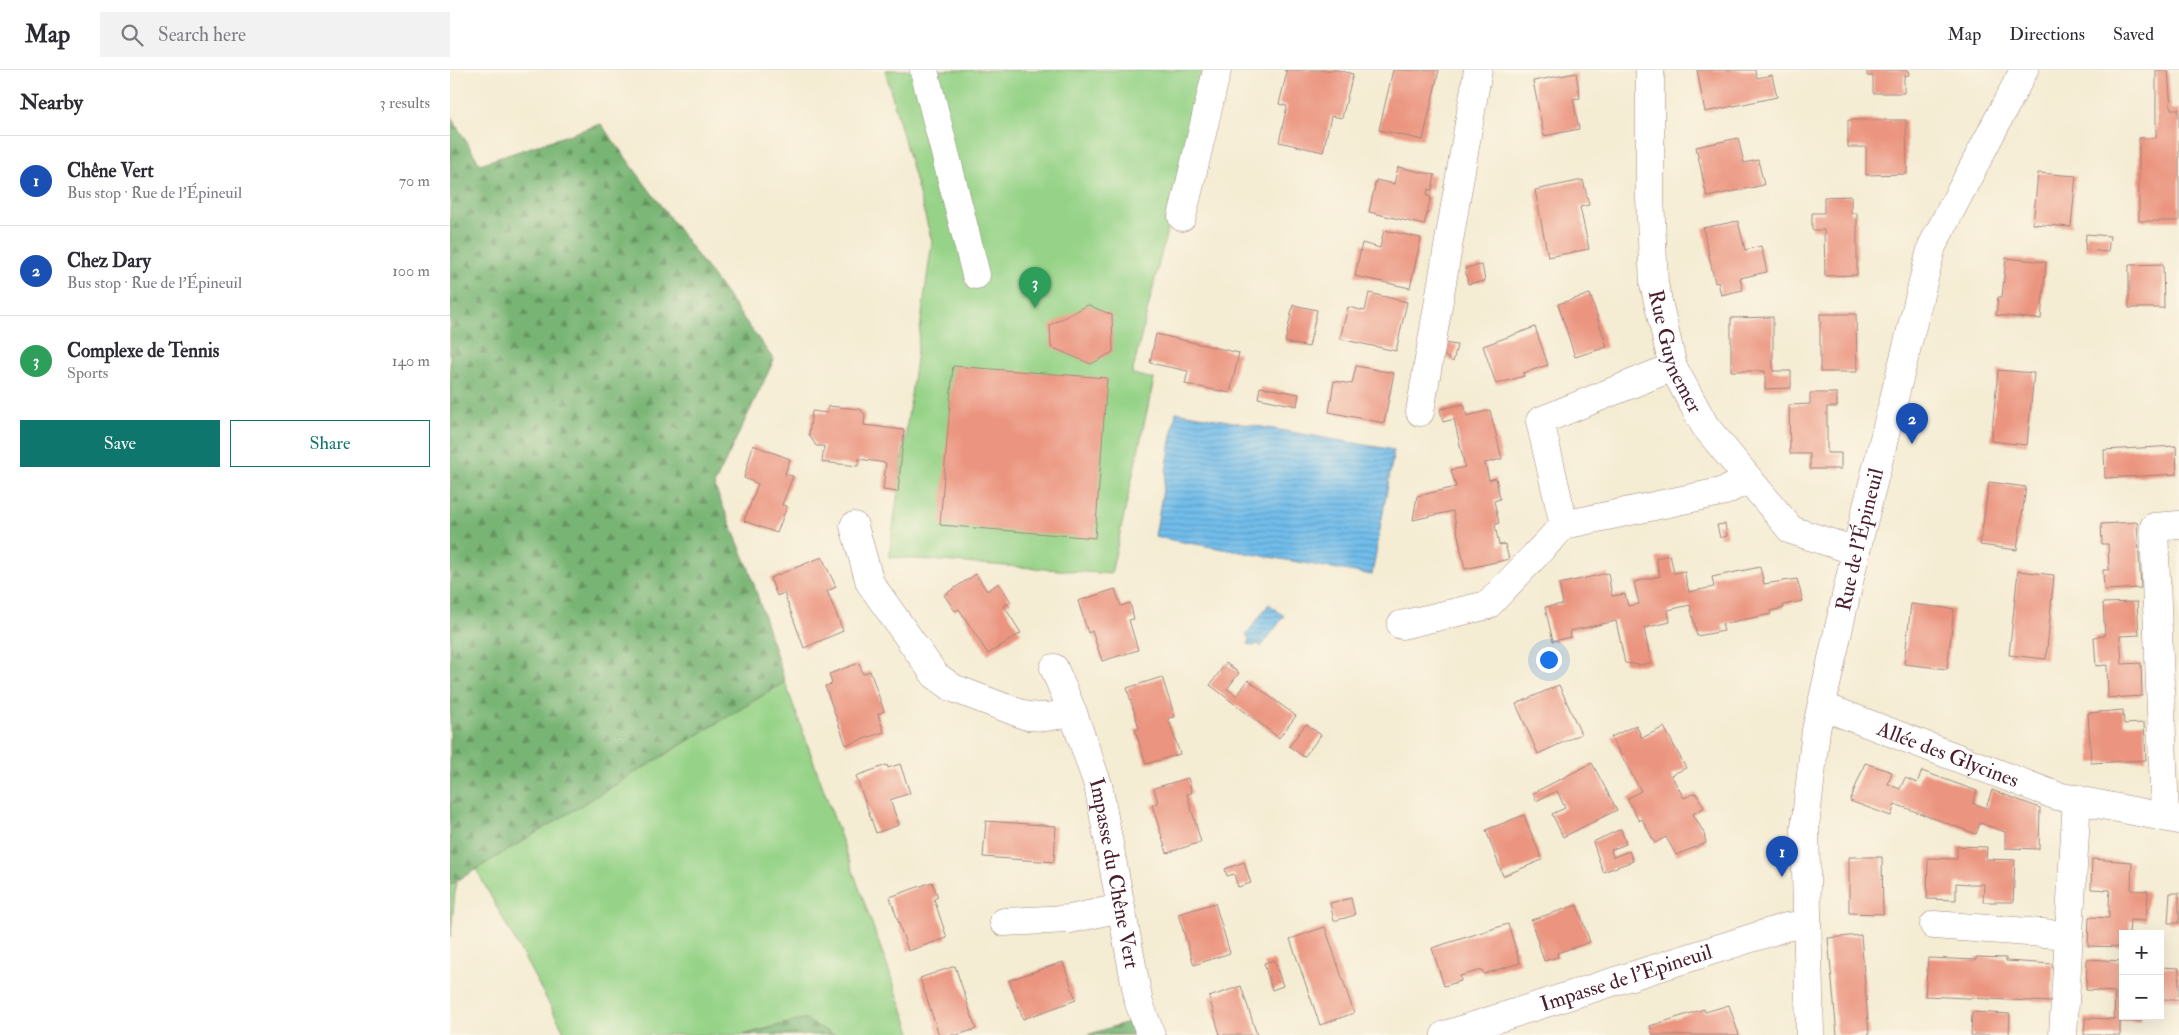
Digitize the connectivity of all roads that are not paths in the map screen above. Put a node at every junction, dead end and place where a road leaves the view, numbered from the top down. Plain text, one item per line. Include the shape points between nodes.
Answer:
1 (924, 70) edge
2 (1217, 70) edge
3 (1478, 70) edge
4 (1650, 70) edge
5 (2024, 70) edge
6 (1182, 217) dead end
7 (976, 275) dead end
8 (1674, 367) junction
9 (1420, 412) dead end
10 (1747, 480) junction
11 (1564, 525) junction
12 (854, 526) dead end
13 (2166, 526) edge
14 (1856, 551) junction
15 (2167, 568) edge
16 (1401, 625) dead end
17 (1054, 668) dead end
18 (1822, 706) junction
19 (1073, 713) junction
20 (2076, 799) junction
21 (2172, 818) edge
22 (1121, 908) junction
23 (1004, 922) dead end
24 (1807, 924) junction
25 (1934, 925) dead end
26 (2069, 935) junction
27 (1151, 1035) edge
28 (1445, 1035) edge
29 (1810, 1035) edge
30 (2063, 1035) edge

1 - 7 street
2 - 6 street
3 - 9 street
4 - 8 street, Rue Guynemer via 1654,284
5 - 14 street, Rue de l'Épineuil via 1932,246
8 - 10 street, Rue Guynemer via 1705,426
8 - 11 street via 1540,421
10 - 11 street via 1726,491
10 - 14 street, Rue Guynemer via 1791,530
11 - 16 street via 1488,605
12 - 19 street via 870,583 935,675 953,688 1027,716
13 - 15 street, Allée des Glycines
14 - 18 street, Rue de l'Épineuil
15 - 21 street, Allée des Glycines
17 - 19 street, Impasse du Chêne Vert
18 - 20 street, Allée des Glycines via 2057,796
18 - 24 street, Rue de l'Épineuil via 1804,827
19 - 22 street, Impasse du Chêne Vert via 1098,785
20 - 21 street, Allée des Glycines
20 - 26 street
22 - 23 street via 1070,919
22 - 27 street, Impasse du Chêne Vert via 1139,1002
24 - 28 street, Impasse de l'Epineuil via 1786,927
24 - 29 street, Rue de l'Épineuil
25 - 26 street
26 - 30 street

